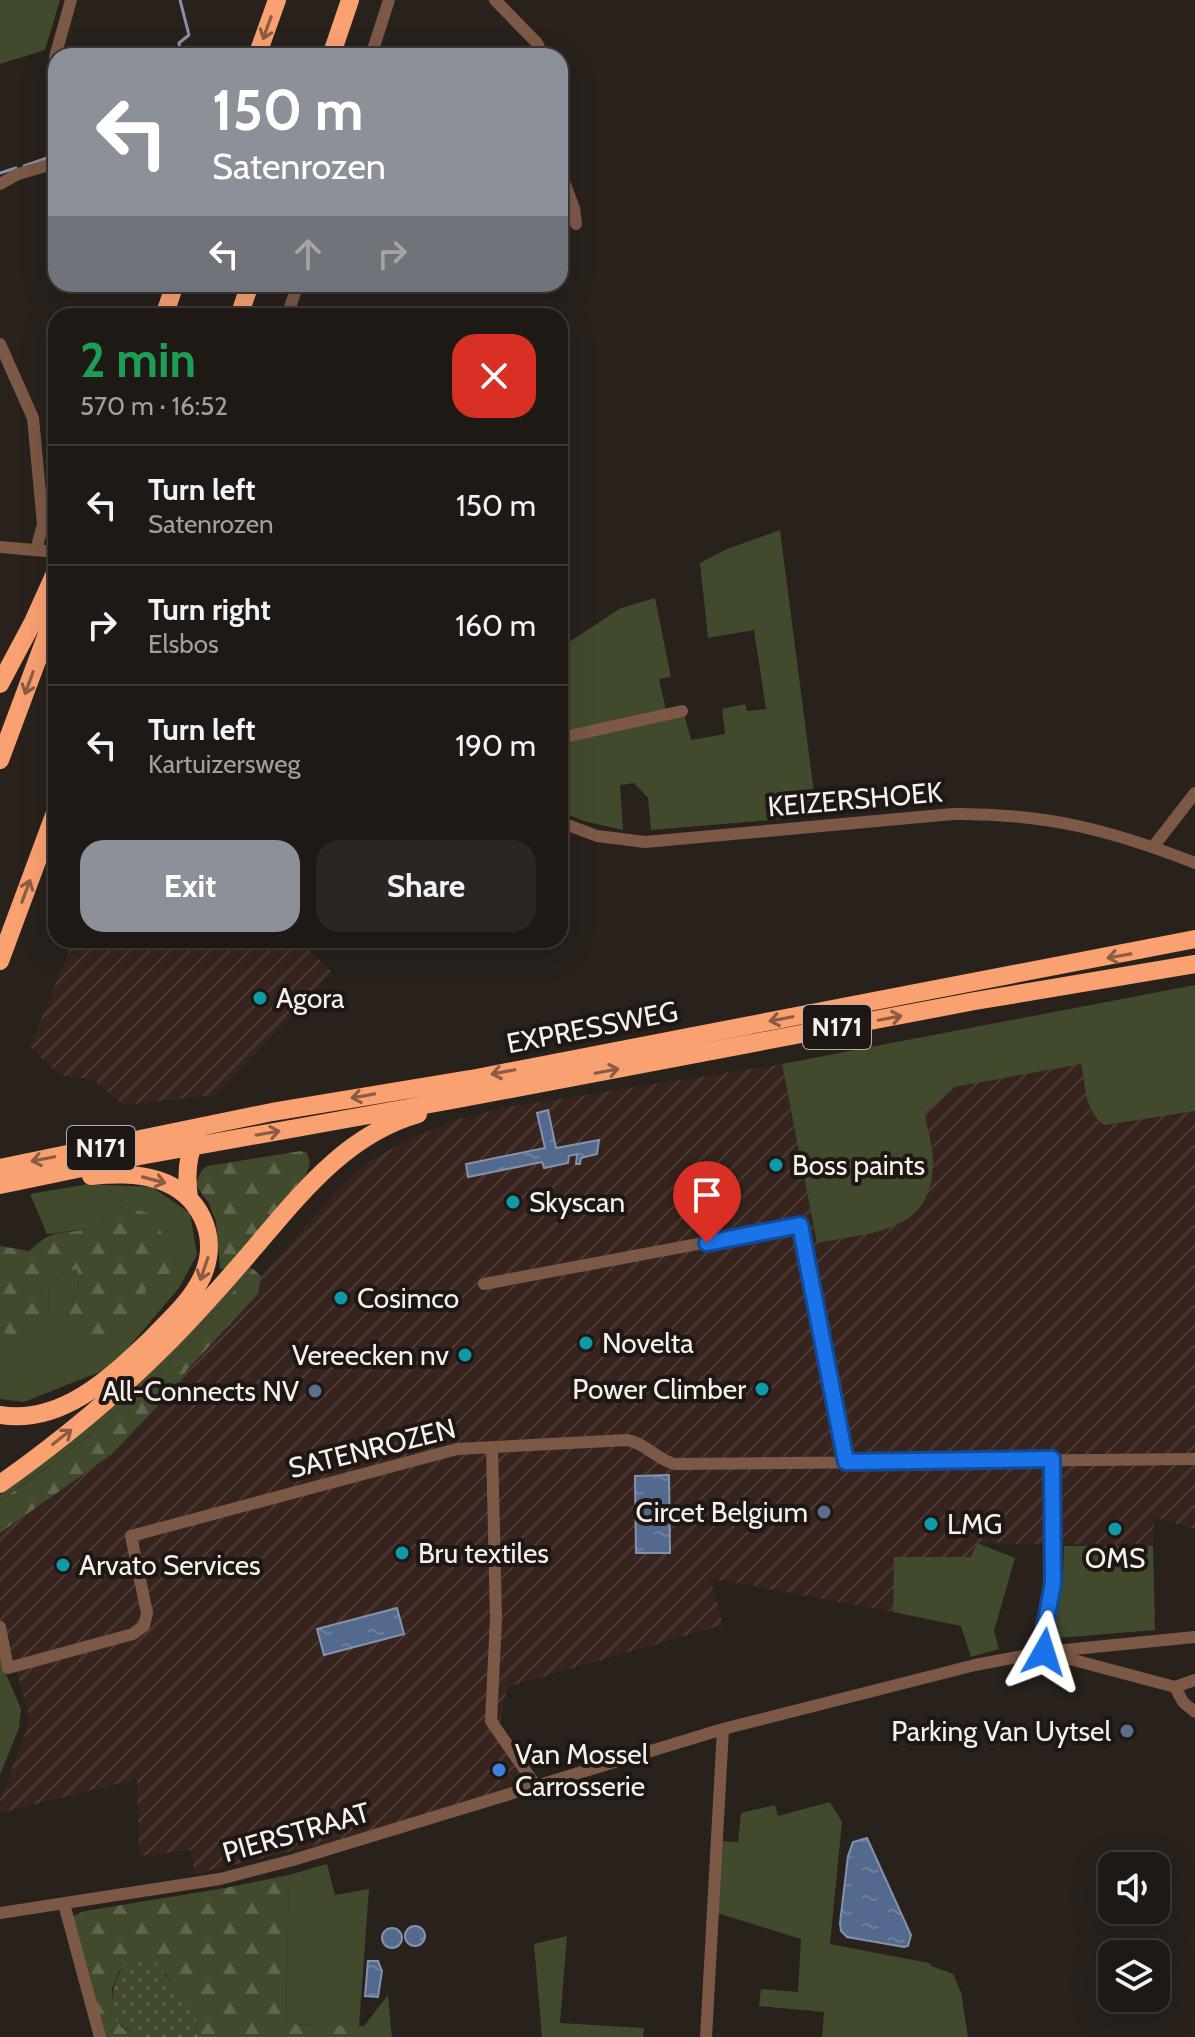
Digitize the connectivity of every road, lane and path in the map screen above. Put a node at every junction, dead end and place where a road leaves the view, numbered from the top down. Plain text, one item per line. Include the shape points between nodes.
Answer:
1 (71, 0) edge
2 (277, 0) edge
3 (350, 0) edge
4 (389, 0) edge
5 (495, 0) edge
6 (58, 48) edge
7 (260, 48) edge
8 (334, 48) edge
9 (374, 48) edge
10 (539, 48) edge
11 (48, 165) edge
12 (0, 184) edge
13 (568, 192) edge
14 (576, 224) dead end
15 (0, 344) edge
16 (0, 547) edge
17 (36, 550) junction
18 (48, 551) edge
19 (48, 589) edge
20 (48, 631) edge
21 (0, 684) edge
22 (682, 711) dead end
23 (568, 736) edge
24 (0, 760) edge
25 (1195, 793) edge
26 (568, 825) edge
27 (48, 832) edge
28 (1153, 847) junction
29 (1195, 863) edge
30 (1195, 939) edge
31 (0, 961) edge
32 (1195, 964) edge
33 (458, 1099) junction
34 (302, 1107) junction
35 (326, 1122) junction
36 (202, 1128) junction
37 (191, 1147) junction
38 (336, 1158) junction
39 (0, 1168) edge
40 (21, 1181) junction
41 (0, 1185) edge
42 (189, 1198) junction
43 (484, 1284) dead end
44 (0, 1415) edge
45 (492, 1447) junction
46 (1052, 1459) junction
47 (1195, 1459) edge
48 (846, 1462) junction
49 (0, 1484) edge
50 (0, 1627) edge
51 (1195, 1637) edge
52 (1044, 1652) junction
53 (1195, 1680) edge
54 (1175, 1687) junction
55 (1195, 1712) edge
56 (723, 1729) junction
57 (536, 1786) junction
58 (64, 1904) junction
59 (0, 1913) edge
60 (100, 2037) edge
61 (706, 2037) edge

1 - 6 street
2 -> 7 highway
3 - 8 highway
4 - 9 street
5 - 10 street
11 - 12 street
13 - 14 street
15 - 17 street via 33,418 43,524
16 - 17 street
17 - 18 street
19 - 21 highway
20 -> 24 highway
22 - 23 street
25 - 28 street
26 - 28 street, KEIZERSHOEK via 597,836 645,842 953,814 1003,815 1069,823
31 -> 27 highway
28 - 29 street, KEIZERSHOEK
30 -> 34 highway, EXPRESSWEG / N171
33 -> 32 highway, EXPRESSWEG / N171
33 - 35 highway, EXPRESSWEG / N171
33 - 38 highway via 403,1118
34 - 35 highway
34 - 36 highway, EXPRESSWEG / N171
37 -> 35 highway, EXPRESSWEG / N171
35 - 38 highway via 337,1141
36 - 37 highway
36 -> 39 highway, EXPRESSWEG / N171
37 - 40 highway, EXPRESSWEG / N171
37 - 42 highway
49 -> 38 highway via 106,1402 165,1346
40 - 41 highway, EXPRESSWEG / N171
40 -> 42 highway via 125,1174 155,1179
42 -> 44 highway via 205,1222 210,1245 202,1278 173,1317 110,1377 82,1396 44,1413
43 - 48 street via 800,1225
45 - 48 street, SATENROZEN via 627,1440 675,1464
45 - 50 street, SATENROZEN via 457,1449 131,1536 147,1613 142,1629 133,1634 8,1668
45 - 57 street via 496,1619 491,1721
46 - 47 street, SATENROZEN
46 - 48 street, SATENROZEN
46 - 52 street via 1053,1584
51 - 52 street, PIERSTRAAT
52 - 54 street
52 - 56 street, PIERSTRAAT
53 - 54 street
54 - 55 street
56 - 57 street, PIERSTRAAT
56 - 61 street
57 - 58 street, PIERSTRAAT via 220,1879
58 - 59 street, PIERSTRAAT
58 - 60 street

